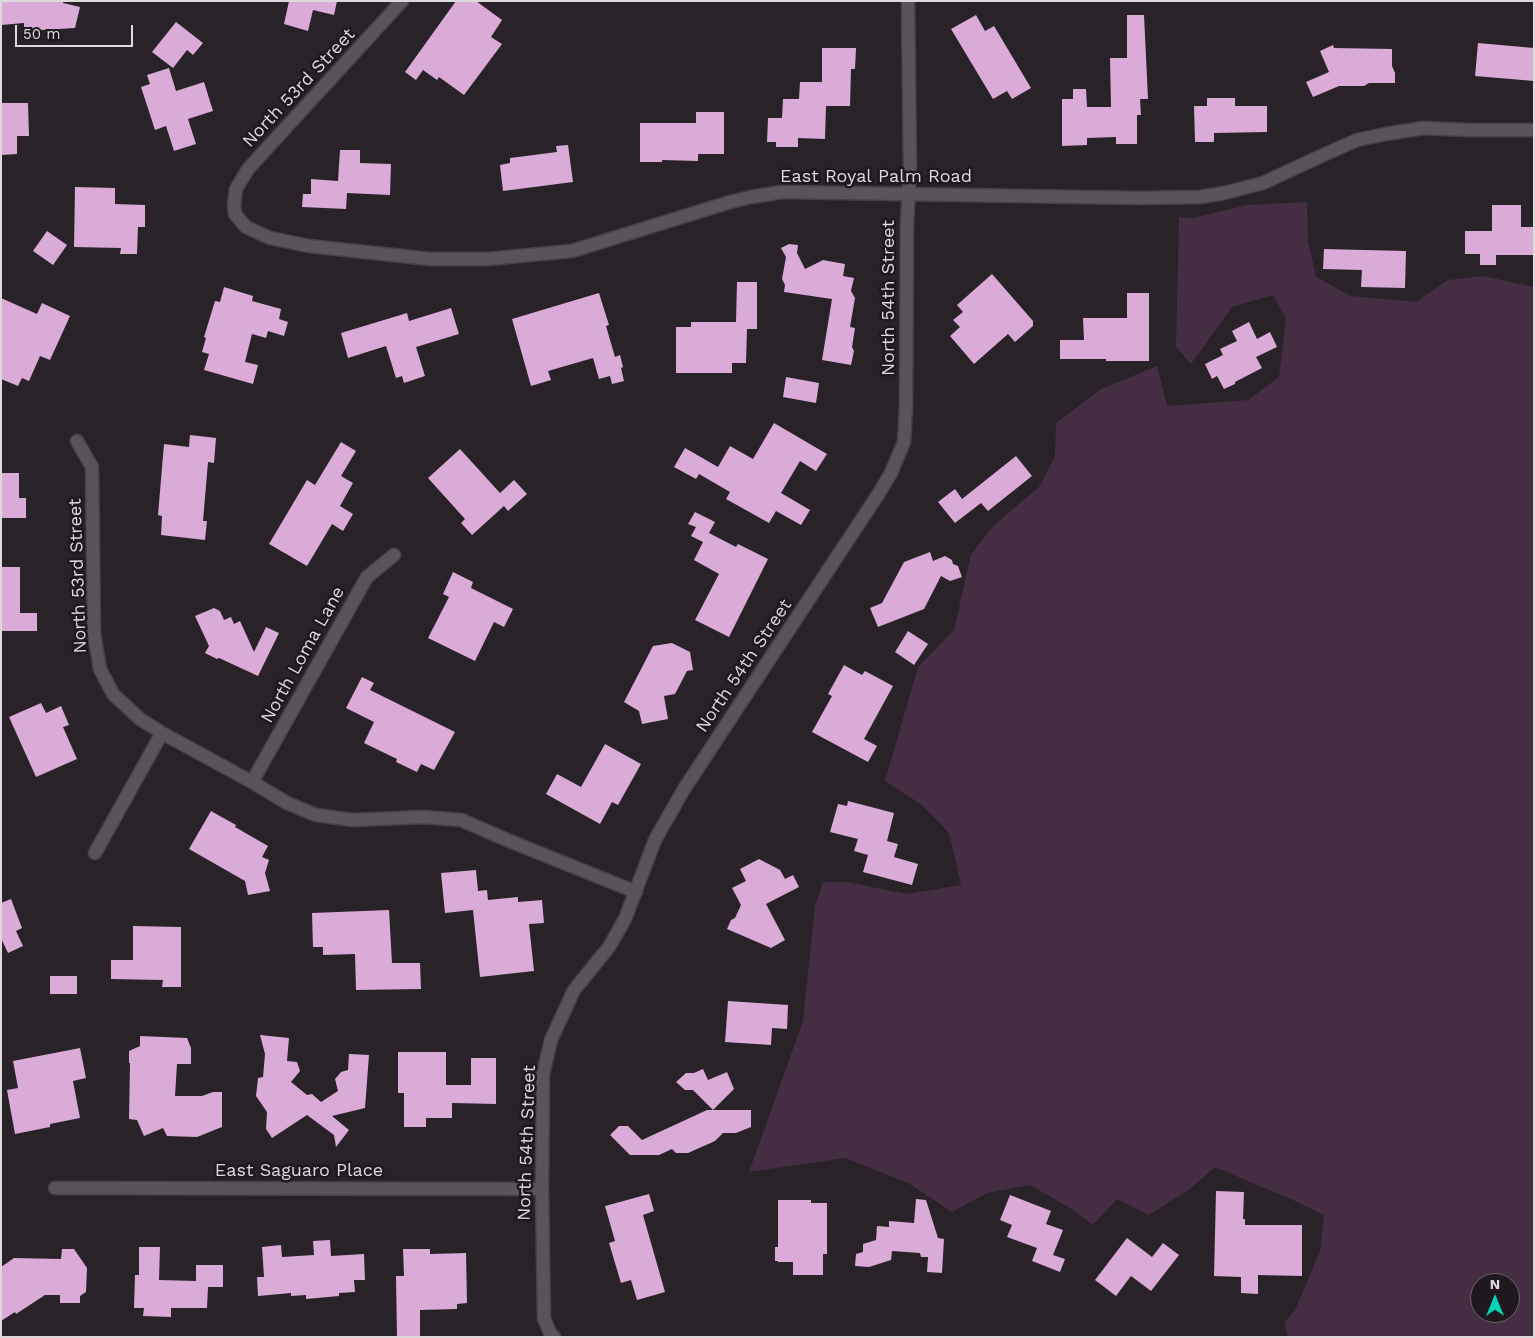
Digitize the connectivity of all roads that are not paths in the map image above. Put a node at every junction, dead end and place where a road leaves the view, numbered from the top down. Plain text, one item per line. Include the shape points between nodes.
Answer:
1 (402, 1) edge
2 (908, 1) edge
3 (1534, 130) edge
4 (908, 194) junction
5 (234, 205) joint
6 (77, 442) dead end
7 (394, 555) dead end
8 (162, 733) junction
9 (252, 782) junction
10 (95, 853) dead end
11 (636, 892) junction
12 (55, 1188) dead end
13 (542, 1189) junction
14 (552, 1335) edge

1 - 5 street, North 53rd Street via 248,168 236,190
2 - 4 street, North 54th Street
3 - 4 street, East Royal Palm Road via 1423,128 1386,134 1357,140 1263,183 1200,197
4 - 5 street, East Royal Palm Road via 782,192 751,197 572,251 487,259 430,259 309,246 270,238 246,228 235,214
4 - 11 street, North 54th Street via 904,442 879,493 684,789 655,840
6 - 8 street, North 53rd Street via 92,467 94,633 100,669 112,694
7 - 9 street, North Loma Lane via 367,577
8 - 9 street, North 53rd Street
8 - 10 street
9 - 11 street, North 53rd Street via 316,816 353,820 424,817 461,820
11 - 13 street, North 54th Street via 609,947 574,990 551,1040 543,1074
12 - 13 street, East Saguaro Place
13 - 14 street, North 54th Street via 544,1318

